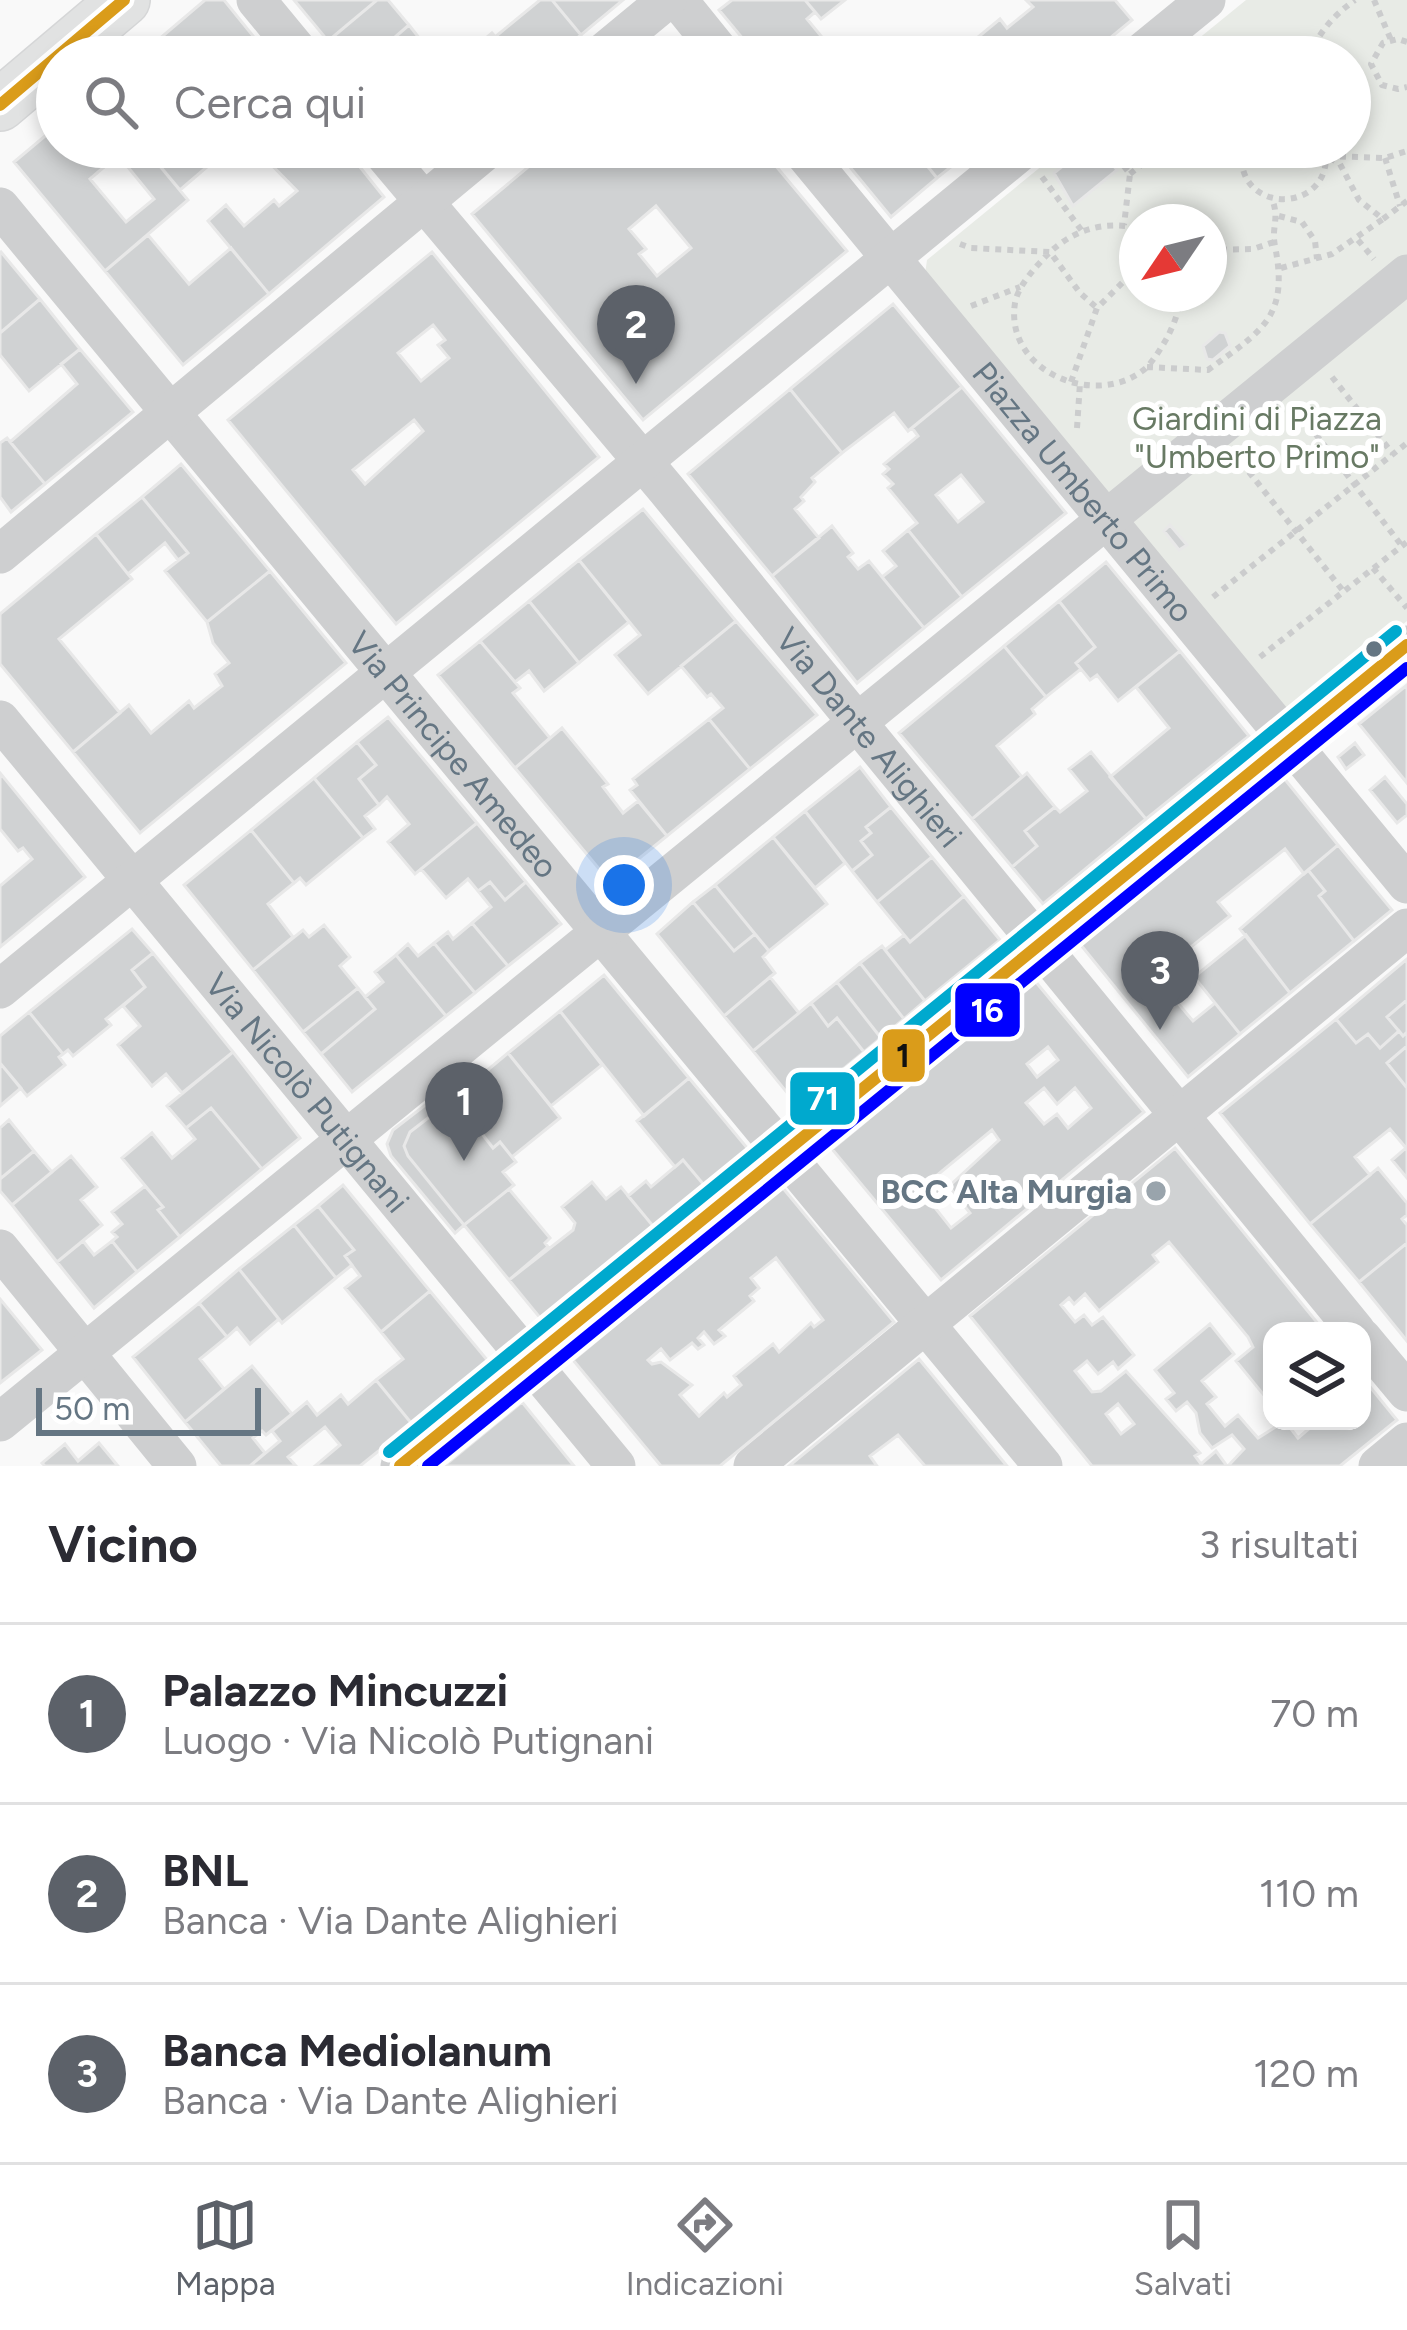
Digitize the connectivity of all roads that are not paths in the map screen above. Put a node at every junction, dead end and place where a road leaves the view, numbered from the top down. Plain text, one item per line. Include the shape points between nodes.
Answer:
1 (124, 0) edge
2 (256, 0) edge
3 (667, 0) edge
4 (678, 0) edge
5 (1206, 0) edge
6 (1164, 13) edge
7 (81, 36) edge
8 (286, 36) edge
9 (623, 36) edge
10 (707, 36) edge
11 (36, 75) edge
12 (0, 105) edge
13 (395, 168) edge
14 (465, 168) edge
15 (816, 168) edge
16 (1025, 168) edge
17 (424, 203) junction
18 (0, 207) edge
19 (891, 258) junction
20 (1407, 274) edge
21 (171, 413) junction
22 (642, 462) junction
23 (1108, 520) junction
24 (0, 554) edge
25 (1407, 645) edge
26 (386, 671) junction
27 (0, 720) edge
28 (857, 724) junction
29 (1288, 742) junction
30 (133, 880) junction
31 (1407, 884) edge
32 (1407, 928) edge
33 (602, 931) junction
34 (1038, 946) junction
35 (0, 989) edge
36 (1178, 1116) junction
37 (346, 1140) junction
38 (785, 1151) junction
39 (0, 1249) edge
40 (926, 1322) junction
41 (1348, 1322) edge
42 (1371, 1350) edge
43 (85, 1353) junction
44 (527, 1360) junction
45 (1407, 1393) edge
46 (0, 1422) edge
47 (1407, 1442) edge
48 (177, 1466) edge
49 (400, 1466) edge
50 (616, 1466) edge
51 (753, 1466) edge
52 (1043, 1466) edge
53 (1378, 1466) edge

1 - 7 main road
2 - 8 street
3 - 9 street
4 - 10 street
5 - 6 street
11 - 12 main road
13 - 17 street, Via Dante Alighieri
14 - 17 street
15 - 19 street, Piazza Umberto Primo
16 - 19 street
17 - 21 street
17 - 22 street, Via Dante Alighieri
18 - 21 street, Via Principe Amedeo
19 - 22 street
19 - 23 street, Piazza Umberto Primo
20 - 23 street
21 - 24 street
21 - 26 street, Via Principe Amedeo
22 - 26 street
22 - 28 street, Via Dante Alighieri
23 - 28 street
23 - 29 street, Piazza Umberto Primo
25 - 29 street
26 - 30 street
26 - 33 street, Via Principe Amedeo
27 - 30 street, Via Nicolò Putignani
28 - 33 street
28 - 34 street, Via Dante Alighieri
29 - 31 street, Piazza Umberto Primo
29 - 34 street
30 - 35 street
30 - 37 street, Via Nicolò Putignani
32 - 36 street
33 - 37 street
33 - 38 street, Via Principe Amedeo
34 - 36 street, Via Dante Alighieri
34 - 38 street
36 - 40 street
36 - 41 street, Via Dante Alighieri
37 - 43 street
37 - 44 street, Via Nicolò Putignani
38 - 40 street, Via Principe Amedeo
38 - 44 street
39 - 43 street
40 - 51 street
40 - 52 street, Via Principe Amedeo
42 - 45 street, Via Dante Alighieri
43 - 46 street
43 - 48 street
44 - 49 street
44 - 50 street, Via Nicolò Putignani
47 - 53 street

